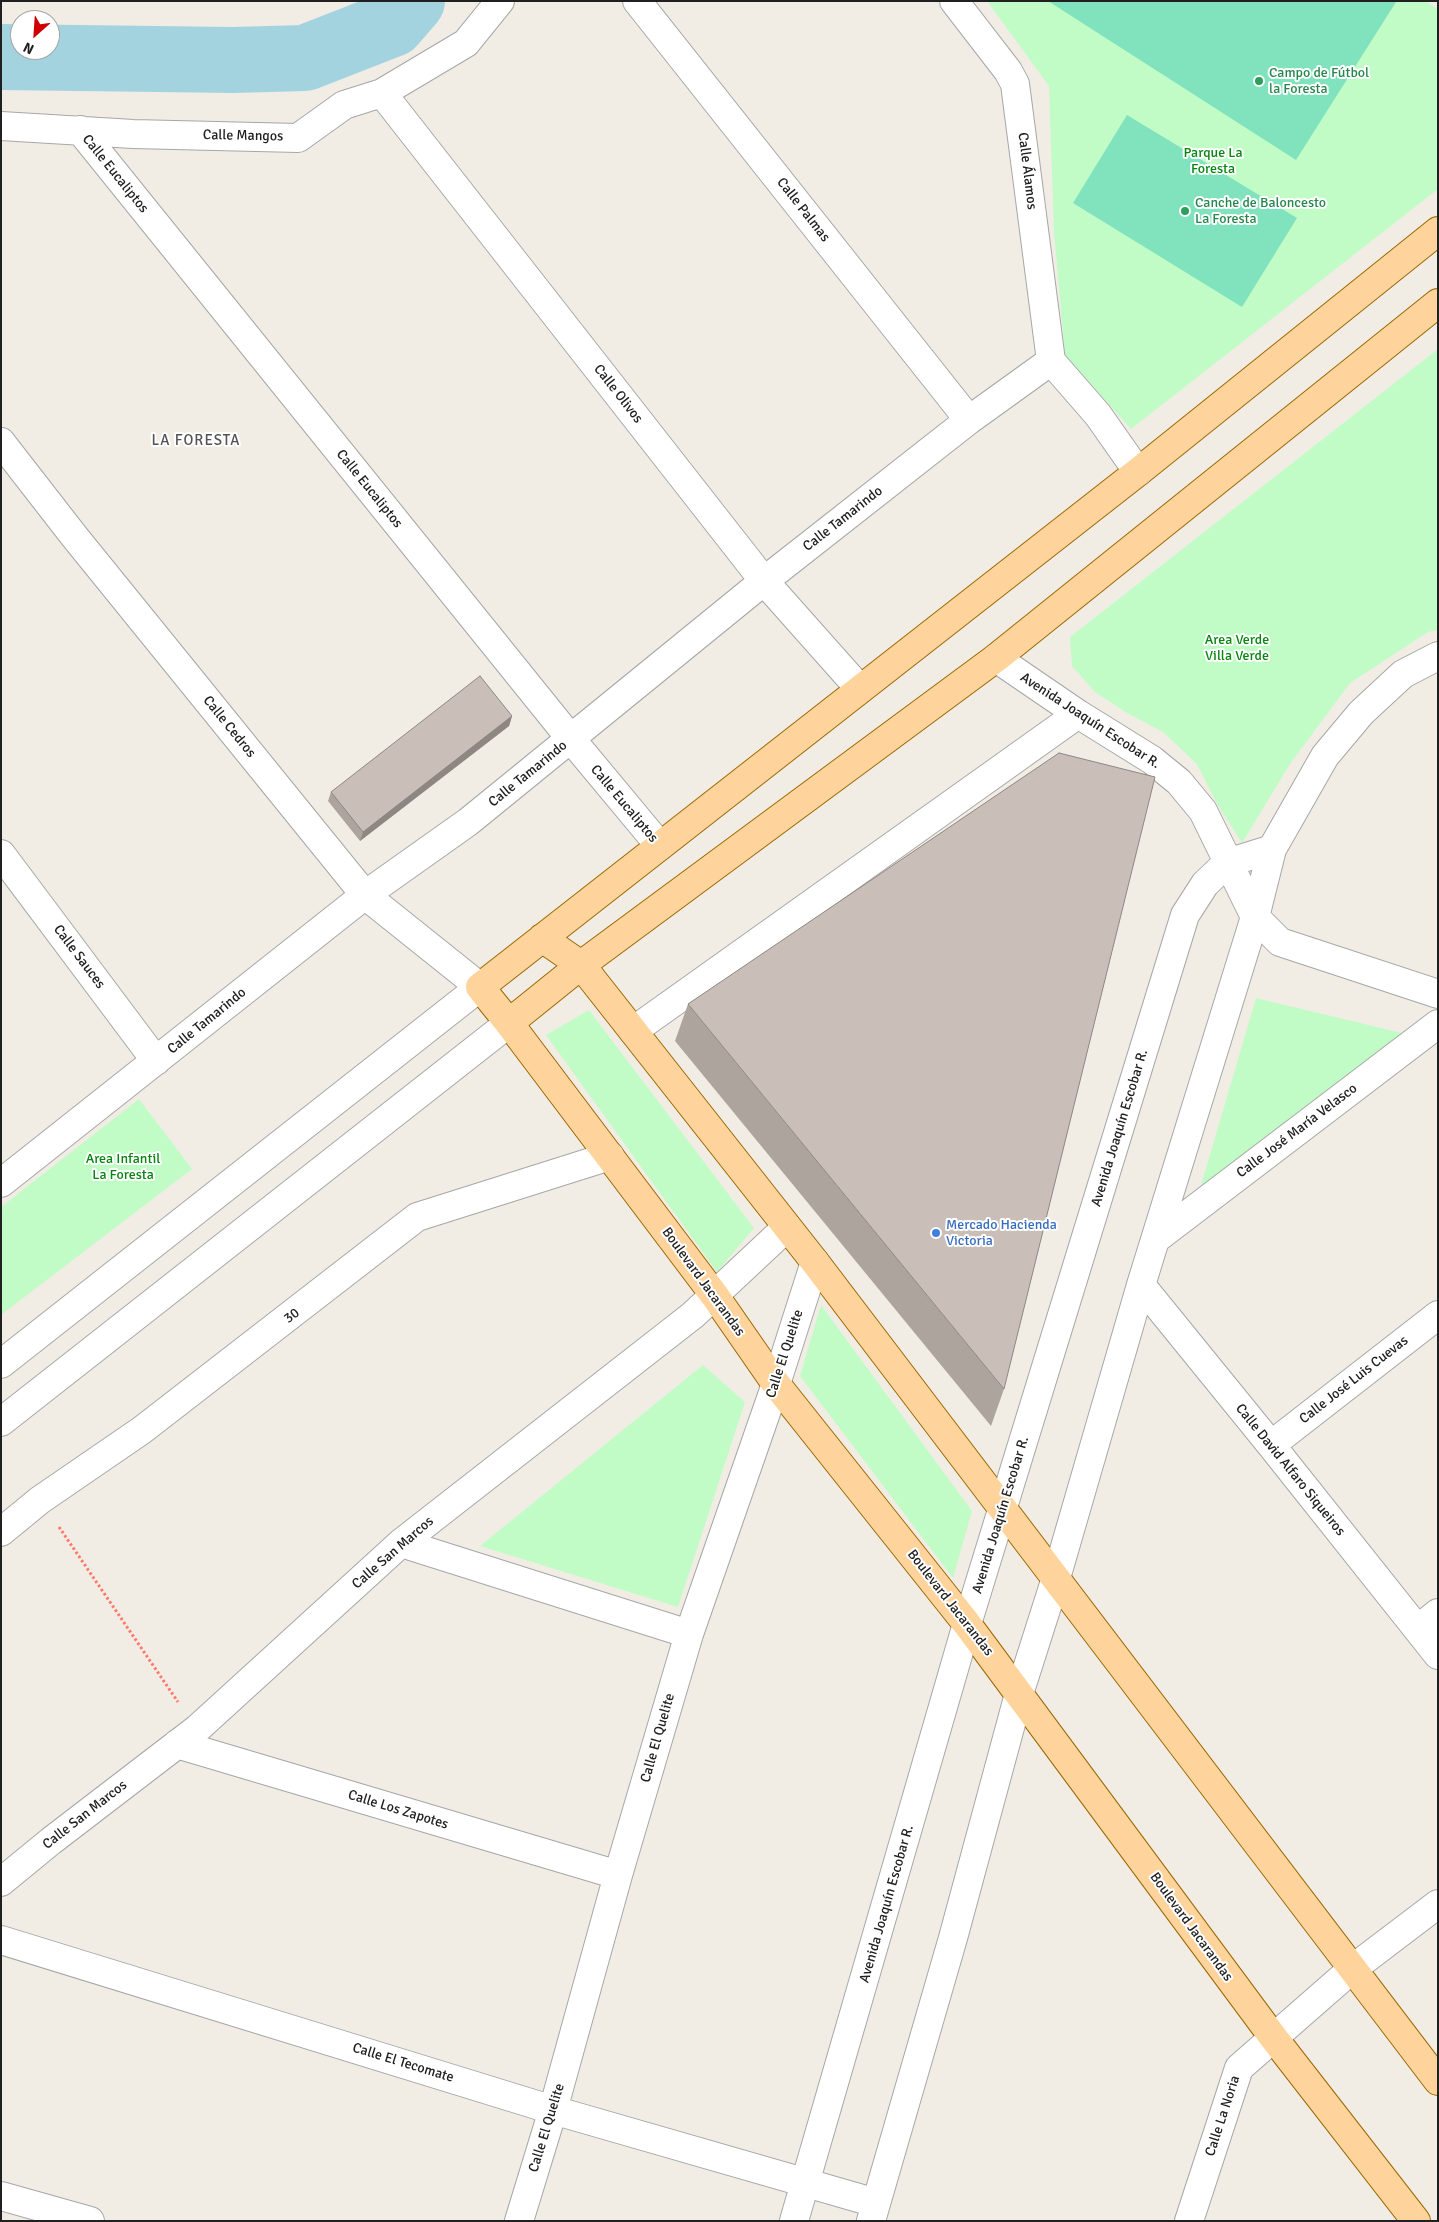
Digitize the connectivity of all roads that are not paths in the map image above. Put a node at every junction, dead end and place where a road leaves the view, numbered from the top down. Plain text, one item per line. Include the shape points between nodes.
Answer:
1 (500, 1) edge
2 (637, 1) edge
3 (954, 1) edge
4 (382, 94) junction
5 (1, 126) edge
6 (80, 130) junction
7 (1438, 231) edge
8 (1438, 302) edge
9 (1051, 360) junction
10 (969, 420) junction
11 (1, 442) edge
12 (1138, 472) junction
13 (764, 581) junction
14 (1438, 656) edge
15 (996, 658) junction
16 (860, 689) junction
17 (1078, 714) junction
18 (571, 739) junction
19 (660, 846) junction
20 (1272, 850) junction
21 (1, 854) edge
22 (1227, 863) junction
23 (365, 895) junction
24 (1255, 917) junction
25 (542, 938) junction
26 (581, 965) junction
27 (480, 987) junction
28 (1438, 994) edge
29 (510, 1023) junction
30 (1438, 1024) edge
31 (633, 1031) junction
32 (156, 1061) junction
33 (610, 1156) junction
34 (1, 1183) edge
35 (787, 1227) junction
36 (1157, 1238) junction
37 (815, 1262) junction
38 (1140, 1286) junction
39 (715, 1296) junction
40 (1438, 1315) edge
41 (1, 1364) edge
42 (776, 1384) junction
43 (1, 1422) edge
44 (1271, 1445) junction
45 (1002, 1508) junction
46 (1, 1532) edge
47 (400, 1543) junction
48 (1056, 1578) junction
49 (1428, 1621) edge
50 (967, 1624) junction
51 (689, 1634) junction
52 (1438, 1655) edge
53 (1019, 1694) junction
54 (187, 1736) junction
55 (618, 1875) junction
56 (1, 1882) edge
57 (1438, 1904) edge
58 (1, 1940) edge
59 (1351, 1970) junction
60 (1272, 2037) junction
61 (1438, 2081) edge
62 (553, 2110) junction
63 (806, 2183) junction
64 (1, 2196) edge
65 (874, 2212) edge
66 (90, 2221) edge
67 (519, 2221) edge
68 (794, 2221) edge
69 (1189, 2221) edge
70 (1416, 2221) edge

1 - 4 street, Calle Mangos via 466,43
2 - 10 street, Calle Palmas
3 - 9 street, Calle Álamos via 1008,70 1015,84
4 - 6 street, Calle Mangos via 344,105 298,138
4 - 13 street, Calle Olivos
5 - 6 street, Calle Mangos
6 - 18 street, Calle Eucaliptos
7 - 12 main road
8 - 15 main road
9 - 10 street, Calle Tamarindo
9 - 12 street via 1098,415
10 - 13 street, Calle Tamarindo
11 - 23 street, Calle Cedros
12 - 16 main road
13 - 16 street, Calle Olivos
13 - 18 street, Calle Tamarindo
14 - 20 street via 1402,674 1355,720 1325,756
15 - 17 street, Avenida Joaquín Escobar R.
15 - 26 main road
16 - 19 main road
17 - 22 street, Avenida Joaquín Escobar R. via 1152,760 1179,782 1203,811
17 - 31 street
18 - 19 street, Calle Eucaliptos
18 - 23 street, Calle Tamarindo via 468,822
19 - 25 main road
20 - 22 street, Avenida Joaquín Escobar R.
20 - 24 street
21 - 32 street, Calle Sauces
22 - 24 street, Avenida Joaquín Escobar R.
22 - 45 street, Avenida Joaquín Escobar R. via 1205,884 1185,915
23 - 27 street, Calle Cedros
23 - 32 street, Calle Tamarindo
24 - 28 street, Avenida Joaquín Escobar R. via 1280,942
24 - 36 street
25 - 26 main road
25 - 27 main road
26 - 29 main road
26 - 31 main road
27 - 29 main road, Boulevard Jacarandas
27 - 41 street
29 - 33 main road, Boulevard Jacarandas
29 - 43 street
30 - 36 street, Calle José María Velasco
31 - 35 main road
32 - 34 street, Calle Tamarindo
33 - 39 main road, Boulevard Jacarandas
33 - 46 street, 30 via 417,1217 142,1430 40,1500
35 - 37 main road
35 - 39 street, Calle San Marcos
36 - 38 street
37 - 42 street, Calle El Quelite
37 - 45 main road
38 - 44 street, Calle David Alfaro Siqueiros
38 - 48 street
39 - 42 main road, Boulevard Jacarandas
39 - 47 street, Calle San Marcos
40 - 44 street, Calle José Luis Cuevas
42 - 50 main road, Boulevard Jacarandas
42 - 51 street, Calle El Quelite
44 - 49 street, Calle David Alfaro Siqueiros
45 - 48 main road
45 - 50 street, Avenida Joaquín Escobar R.
47 - 51 street
47 - 54 street, Calle San Marcos
48 - 53 street
48 - 59 main road
49 - 52 street, Calle David Alfaro Siqueiros
50 - 53 main road, Boulevard Jacarandas
50 - 63 street, Avenida Joaquín Escobar R.
51 - 55 street, Calle El Quelite
53 - 60 main road, Boulevard Jacarandas
53 - 65 street
54 - 55 street, Calle Los Zapotes
54 - 56 street, Calle San Marcos
55 - 62 street, Calle El Quelite
57 - 59 street, Calle La Noria
58 - 62 street, Calle El Tecomate
59 - 60 street, Calle La Noria
59 - 61 main road
60 - 69 street, Calle La Noria via 1239,2068
60 - 70 main road, Boulevard Jacarandas
62 - 63 street, Calle El Tecomate
62 - 67 street, Calle El Quelite
63 - 65 street
63 - 68 street, Avenida Joaquín Escobar R.
64 - 66 street

